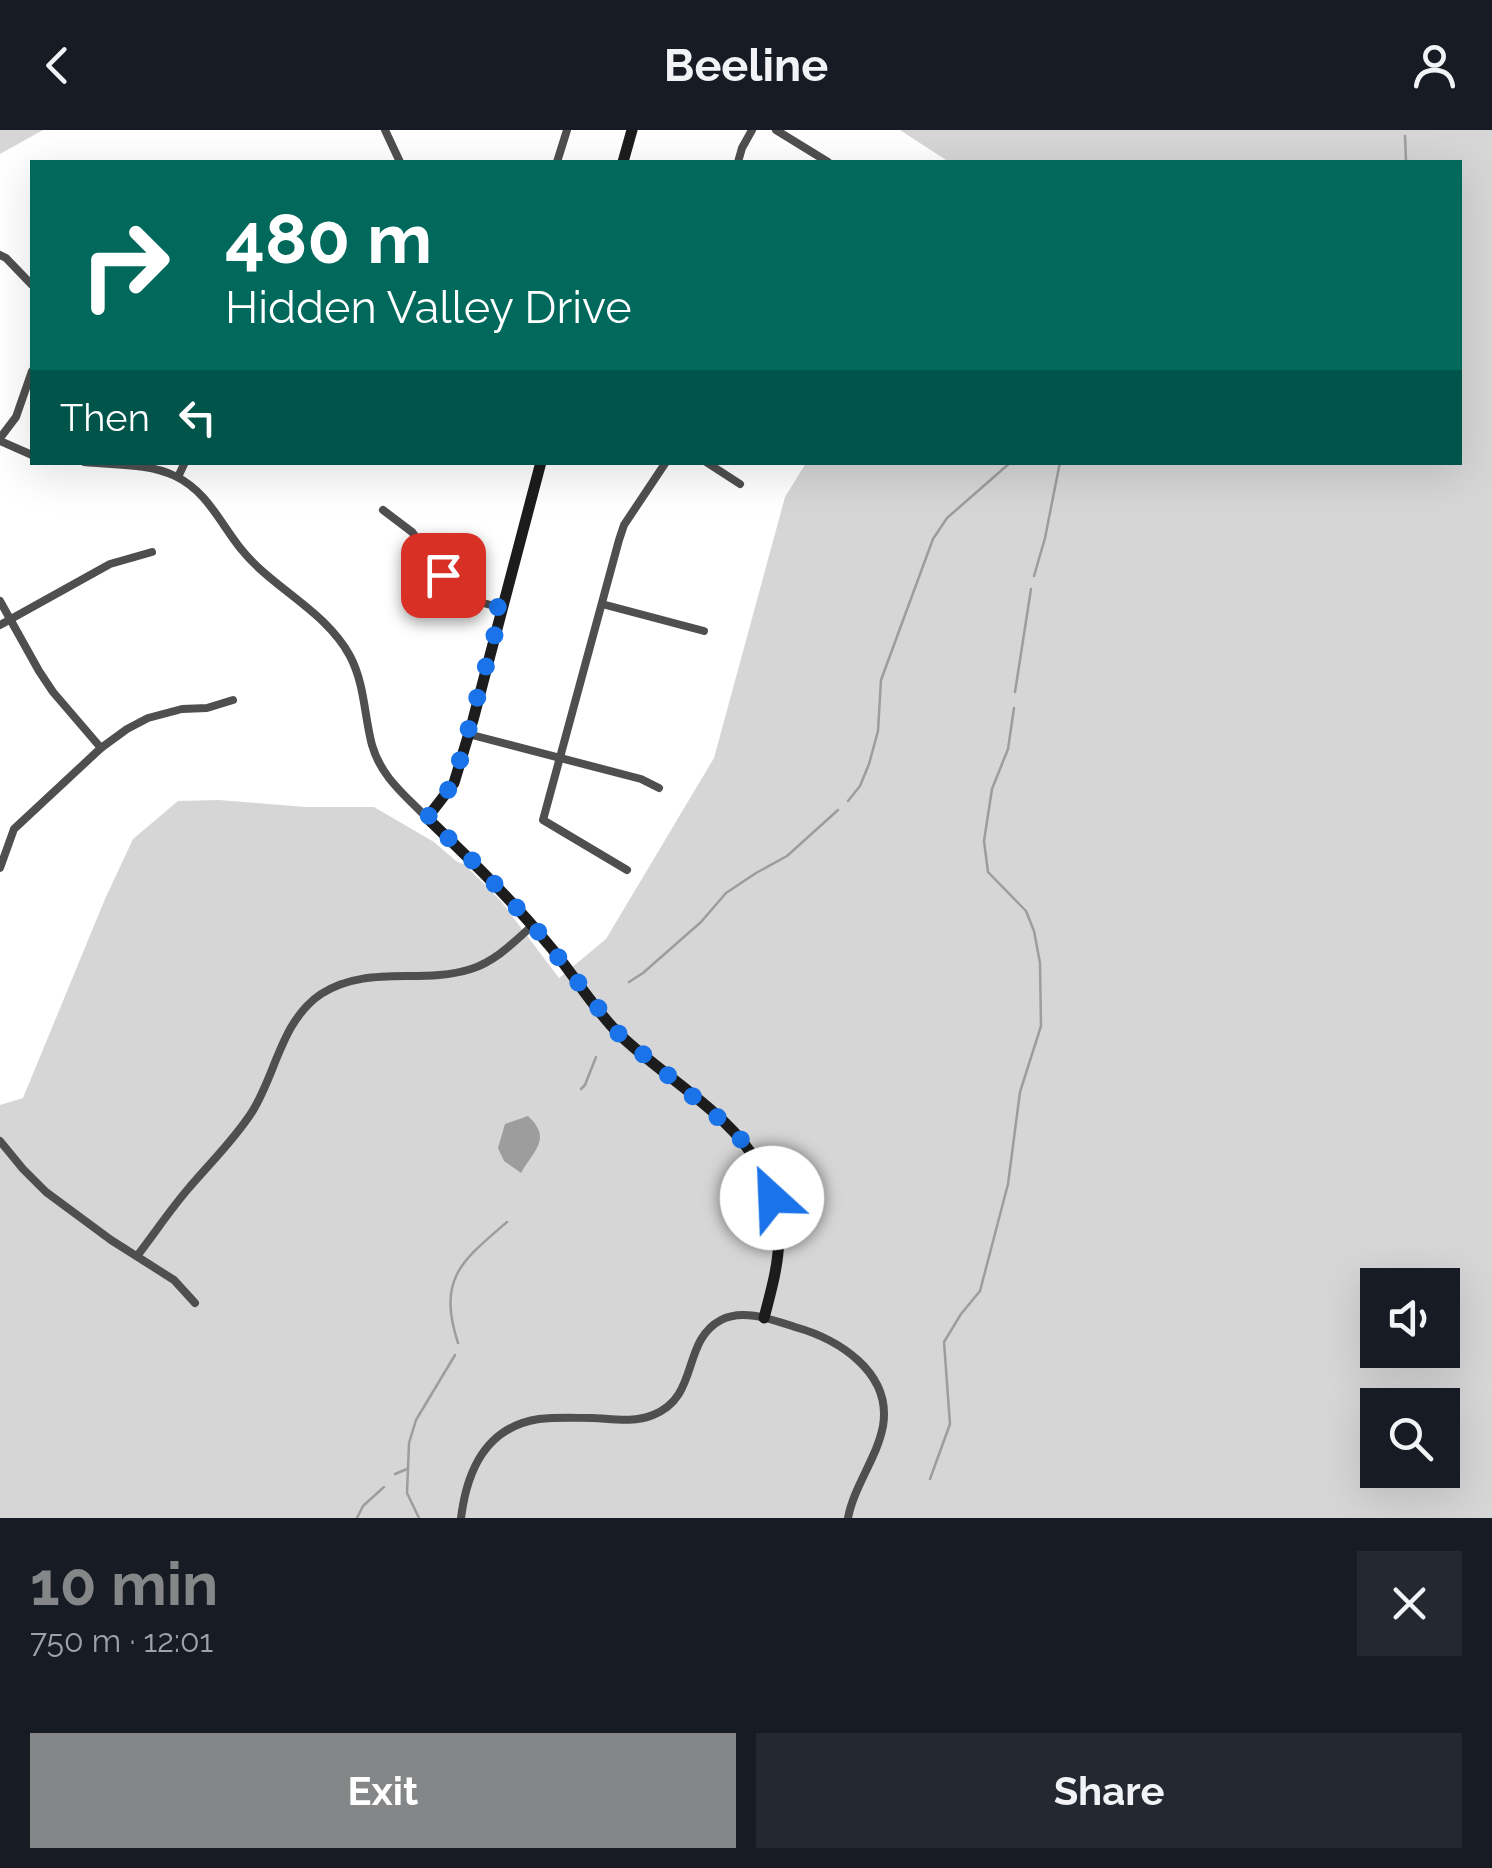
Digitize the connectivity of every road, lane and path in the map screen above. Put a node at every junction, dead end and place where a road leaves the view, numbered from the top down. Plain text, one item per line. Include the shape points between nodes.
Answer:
1 (387, 130) edge
2 (567, 130) edge
3 (632, 130) edge
4 (752, 130) edge
5 (776, 130) edge
6 (399, 160) edge
7 (558, 160) edge
8 (624, 160) edge
9 (739, 160) edge
10 (825, 160) edge
11 (0, 256) edge
12 (30, 283) edge
13 (30, 377) edge
14 (0, 440) edge
15 (30, 454) edge
16 (111, 465) edge
17 (184, 465) edge
18 (540, 465) edge
19 (664, 465) edge
20 (711, 465) edge
21 (178, 478) junction
22 (740, 484) dead end
23 (383, 510) dead end
24 (152, 552) dead end
25 (0, 601) edge
26 (602, 604) junction
27 (502, 608) junction
28 (10, 619) junction
29 (0, 625) edge
30 (704, 631) dead end
31 (234, 700) dead end
32 (468, 734) junction
33 (101, 748) junction
34 (560, 758) junction
35 (659, 788) dead end
36 (427, 818) junction
37 (0, 868) edge
38 (628, 870) dead end
39 (533, 925) junction
40 (0, 1141) edge
41 (137, 1256) junction
42 (195, 1303) dead end
43 (764, 1318) junction
44 (461, 1518) edge
45 (848, 1518) edge

1 - 6 street
2 - 7 street
3 - 8 street
4 - 9 street
5 - 10 street
11 - 12 street
13 - 14 street
14 - 15 street
16 - 21 street
17 - 21 street
18 - 27 street
19 - 26 street via 624,525
20 - 22 street
21 - 36 street via 205,498 258,568 341,641 358,674 376,757
23 - 27 street via 424,544 456,590
24 - 28 street via 110,564
25 - 28 street
26 - 30 street
26 - 34 street
27 - 32 street
28 - 29 street
28 - 33 street via 46,682
31 - 33 street via 148,718
32 - 34 street
32 - 36 street via 454,782
33 - 37 street via 14,829
34 - 35 street
34 - 38 street via 543,820
36 - 39 street
39 - 41 street via 474,968 366,976 308,1004 254,1109
39 - 43 street via 618,1033 751,1152 779,1231 778,1268
40 - 41 street via 46,1192
41 - 42 street
43 - 44 street via 732,1316 706,1332 681,1392 654,1415 542,1419 508,1431 470,1473
43 - 45 street via 843,1348 880,1393 882,1426

